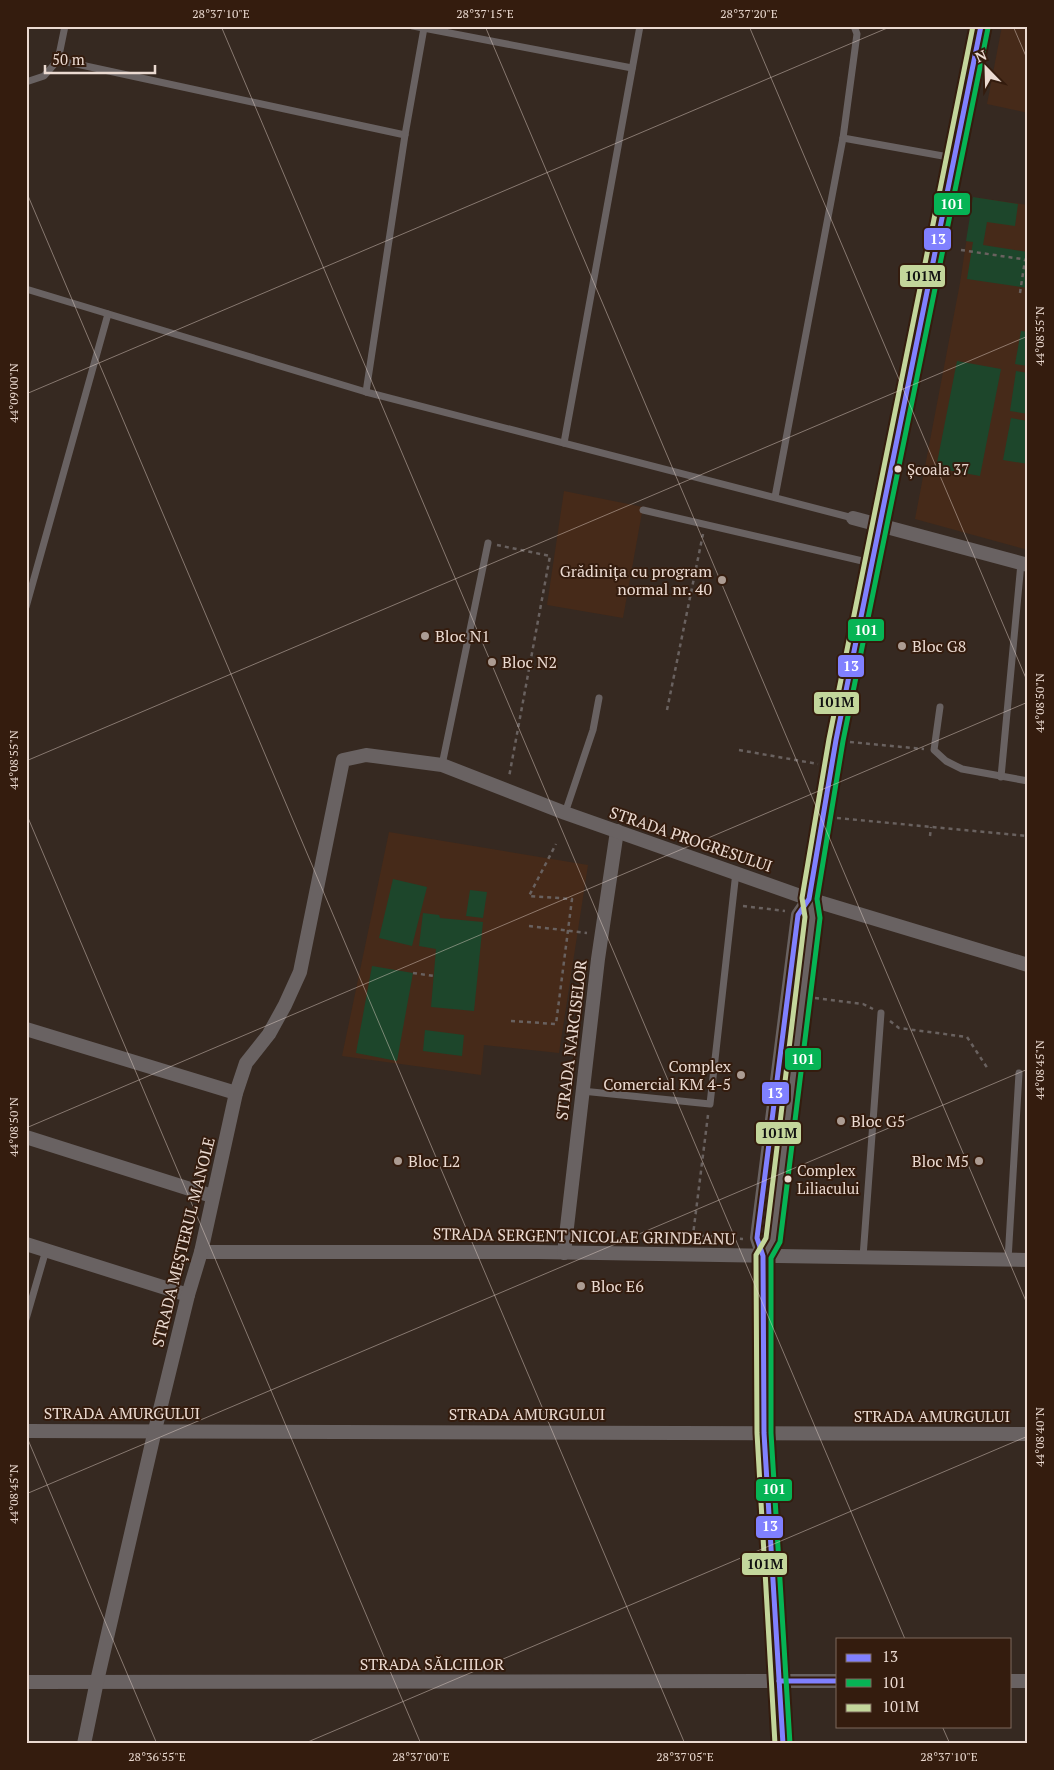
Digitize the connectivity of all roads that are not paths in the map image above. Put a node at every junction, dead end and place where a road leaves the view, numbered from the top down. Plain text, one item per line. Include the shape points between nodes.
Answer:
1 (65, 26) edge
2 (413, 26) edge
3 (640, 26) edge
4 (854, 26) edge
5 (981, 26) edge
6 (424, 28) junction
7 (58, 60) junction
8 (632, 68) junction
9 (26, 82) edge
10 (405, 135) junction
11 (843, 138) junction
12 (954, 158) junction
13 (26, 289) edge
14 (108, 314) junction
15 (366, 392) junction
16 (564, 443) junction
17 (775, 498) junction
18 (643, 510) dead end
19 (853, 518) joint
20 (879, 524) junction
21 (488, 543) road end
22 (871, 563) junction
23 (1024, 564) edge
24 (26, 607) edge
25 (599, 698) dead end
26 (940, 707) dead end
27 (343, 760) joint
28 (442, 765) junction
29 (1002, 777) junction
30 (1028, 781) edge
31 (565, 813) junction
32 (617, 831) junction
33 (736, 872) junction
34 (809, 900) junction
35 (1028, 964) edge
36 (882, 1014) road end
37 (26, 1029) edge
38 (1020, 1073) dead end
39 (582, 1091) junction
40 (236, 1093) junction
41 (26, 1137) edge
42 (212, 1196) junction
43 (26, 1244) edge
44 (46, 1250) junction
45 (201, 1252) junction
46 (564, 1253) junction
47 (763, 1256) junction
48 (863, 1257) junction
49 (1008, 1260) junction
50 (1028, 1260) edge
51 (188, 1295) junction
52 (26, 1319) edge
53 (26, 1430) edge
54 (155, 1430) junction
55 (764, 1433) junction
56 (1028, 1434) edge
57 (97, 1681) junction
58 (779, 1681) junction
59 (836, 1681) edge
60 (1012, 1681) edge
61 (1028, 1681) edge
62 (26, 1682) edge
63 (84, 1744) edge
64 (783, 1744) edge

1 - 7 lane
2 - 6 lane
3 - 8 lane
4 - 11 lane via 857,34
5 - 12 street
6 - 8 lane
6 - 10 lane
7 - 9 lane via 44,76
7 - 10 lane
8 - 16 lane
10 - 15 lane
11 - 12 lane
11 - 17 lane
12 - 20 street
13 - 14 lane
14 - 15 lane
14 - 24 lane
15 - 16 lane
16 - 17 lane
17 - 19 lane
18 - 22 lane
19 - 20 street
20 - 22 street
20 - 23 street
21 - 28 lane
22 - 34 street
23 - 29 lane
25 - 31 lane via 593,730
26 - 29 lane via 934,750 962,769
27 - 28 street, STRADA PROGRESULUI via 366,755
27 - 40 street, STRADA MEȘTERUL MANOLE via 300,972 269,1034 246,1063
28 - 31 street, STRADA PROGRESULUI
29 - 30 lane
31 - 32 street, STRADA PROGRESULUI
32 - 33 street, STRADA PROGRESULUI
32 - 39 street, STRADA NARCISELOR
33 - 34 street, STRADA PROGRESULUI
33 - 39 lane via 710,1104
34 - 35 street, STRADA PROGRESULUI
34 - 47 street via 813,917 773,1241
34 - 47 street via 798,915 794,942 757,1238
36 - 48 lane
37 - 40 street
38 - 49 lane
39 - 46 street, STRADA NARCISELOR
40 - 42 street, STRADA MEȘTERUL MANOLE
41 - 42 street
42 - 45 street, STRADA MEȘTERUL MANOLE
43 - 44 street
44 - 51 street
44 - 52 lane
45 - 46 street, STRADA SERGENT NICOLAE GRINDEANU
45 - 51 street, STRADA MEȘTERUL MANOLE
46 - 47 street, STRADA SERGENT NICOLAE GRINDEANU
47 - 48 street, STRADA SERGENT NICOLAE GRINDEANU
47 - 55 street
48 - 49 street, STRADA SERGENT NICOLAE GRINDEANU
49 - 50 street, STRADA SERGENT NICOLAE GRINDEANU
51 - 54 street, STRADA MEȘTERUL MANOLE
53 - 54 street, STRADA AMURGULUI
54 - 55 street, STRADA AMURGULUI
54 - 57 street, STRADA MEȘTERUL MANOLE
55 - 56 street, STRADA AMURGULUI
55 - 58 street
57 - 58 street, STRADA SĂLCIILOR
57 - 62 street, STRADA SĂLCIILOR
57 - 63 street, STRADA MEȘTERUL MANOLE
58 - 59 street, STRADA SĂLCIILOR
58 - 64 street
60 - 61 street

